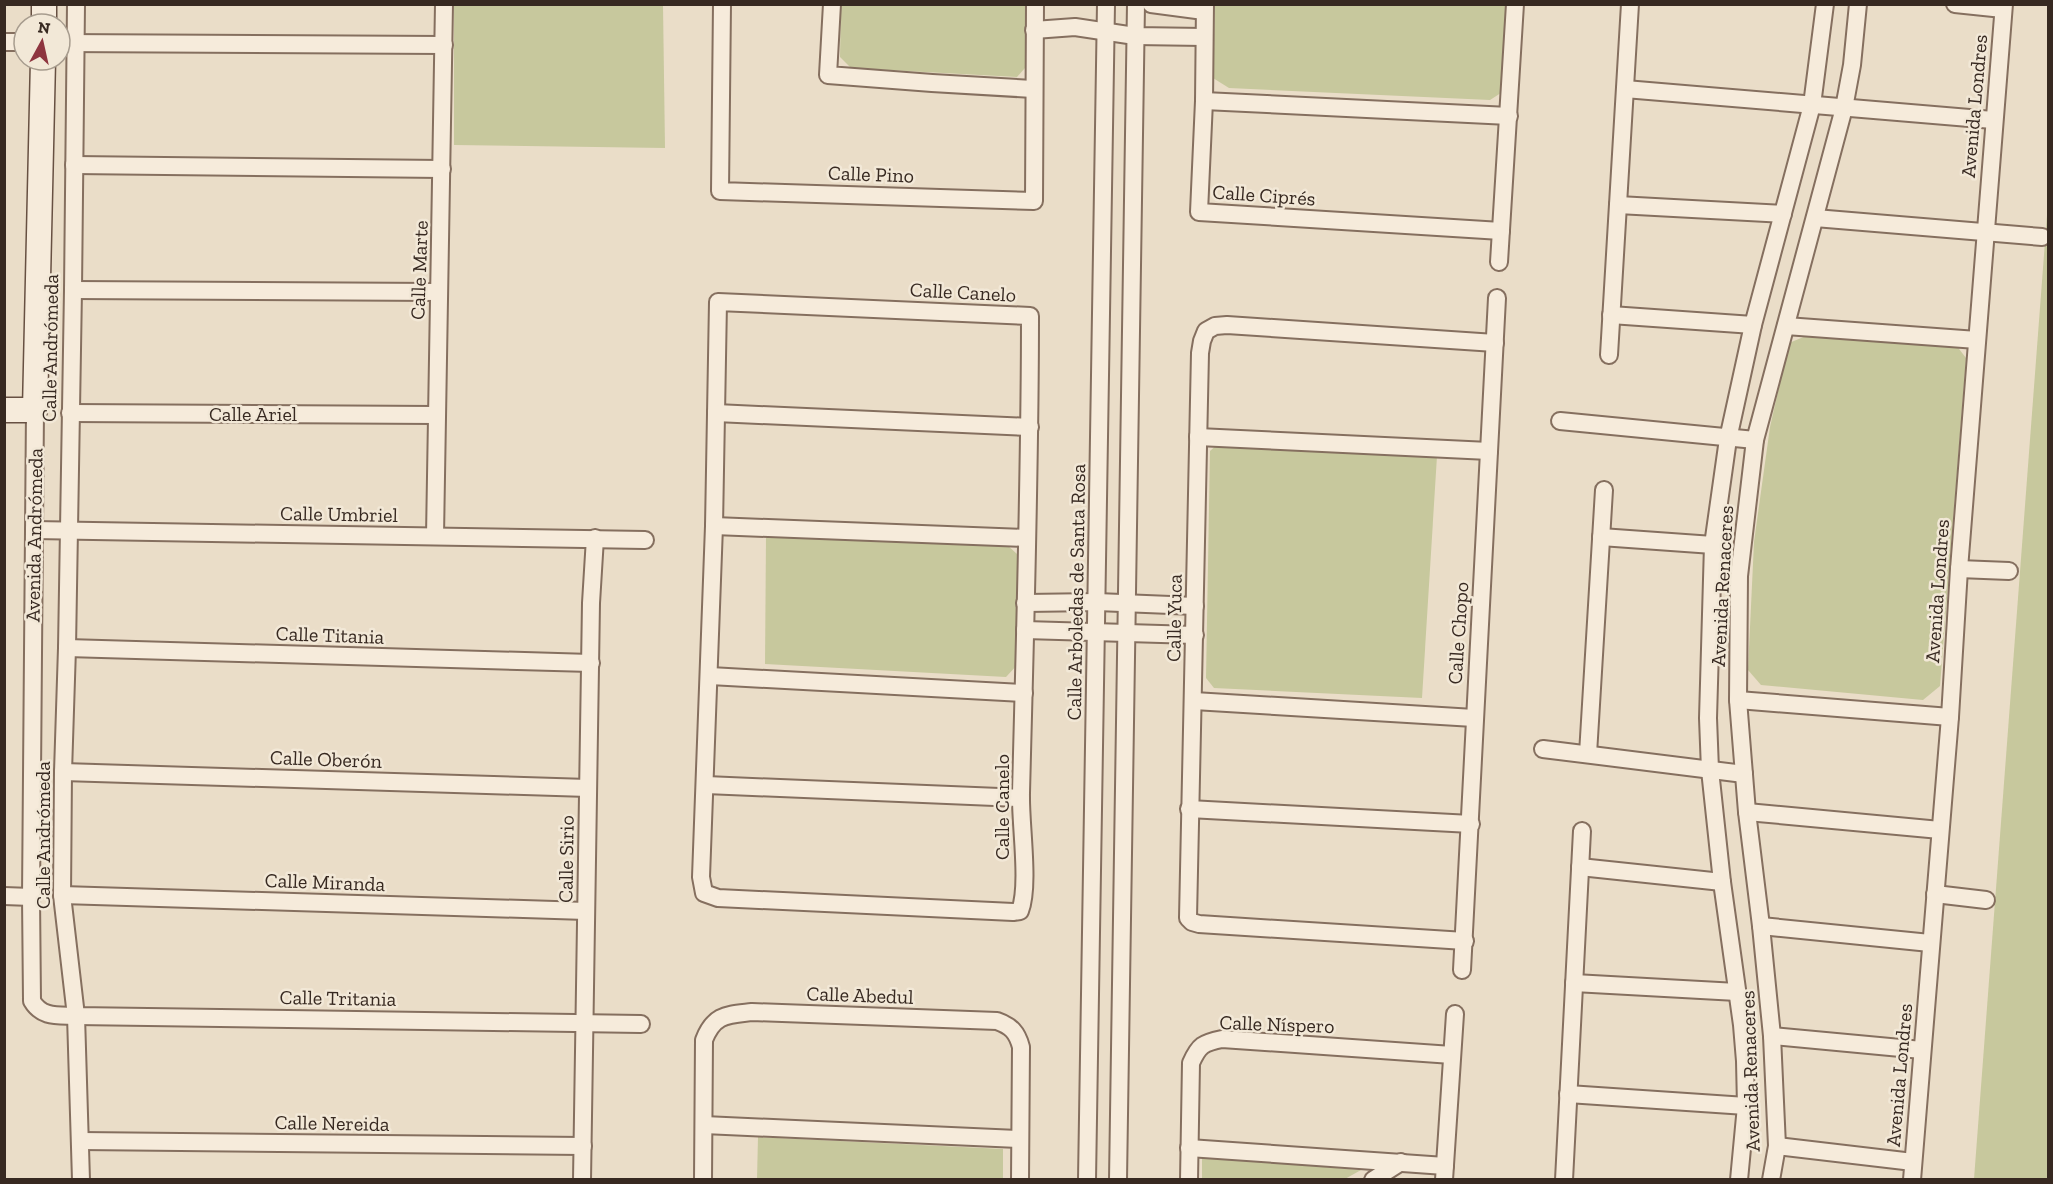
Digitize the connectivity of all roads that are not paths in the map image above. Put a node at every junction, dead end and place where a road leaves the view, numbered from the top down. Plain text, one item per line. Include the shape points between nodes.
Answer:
1 (76, 4) edge
2 (444, 4) edge
3 (722, 4) edge
4 (832, 4) edge
5 (1035, 4) edge
6 (1106, 4) edge
7 (1136, 4) edge
8 (1151, 4) edge
9 (1515, 4) edge
10 (1630, 4) edge
11 (1826, 4) edge
12 (1858, 4) edge
13 (1955, 4) edge
14 (2003, 7) edge
15 (1204, 8) edge
16 (72, 24) edge
17 (1034, 30) junction
18 (1120, 34) junction
19 (1204, 37) junction
20 (72, 43) edge
21 (444, 45) junction
22 (43, 72) edge
23 (69, 72) edge
24 (1033, 88) junction
25 (1625, 89) junction
26 (1204, 101) junction
27 (1812, 105) junction
28 (1844, 108) junction
29 (1509, 116) junction
30 (1993, 120) junction
31 (74, 165) junction
32 (442, 169) junction
33 (1618, 205) junction
34 (1783, 214) junction
35 (1815, 218) junction
36 (1501, 231) junction
37 (1985, 232) junction
38 (2042, 237) dead end
39 (1499, 262) dead end
40 (73, 290) junction
41 (439, 292) junction
42 (1497, 298) dead end
43 (1611, 315) junction
44 (1753, 325) junction
45 (1786, 326) junction
46 (1977, 340) junction
47 (1495, 343) junction
48 (1609, 355) dead end
49 (4, 410) edge
50 (35, 411) junction
51 (716, 412) junction
52 (70, 413) junction
53 (436, 415) junction
54 (1560, 421) dead end
55 (1030, 427) junction
56 (1198, 437) junction
57 (1728, 438) junction
58 (1755, 440) junction
59 (1489, 451) junction
60 (1604, 490) dead end
61 (714, 526) junction
62 (34, 530) junction
63 (68, 530) junction
64 (435, 536) junction
65 (1601, 537) junction
66 (595, 538) junction
67 (1027, 538) junction
68 (645, 540) dead end
69 (1713, 546) junction
70 (1959, 569) junction
71 (2009, 571) dead end
72 (1097, 602) junction
73 (1024, 603) junction
74 (1126, 603) junction
75 (1195, 606) junction
76 (1025, 630) junction
77 (1096, 632) junction
78 (1126, 633) junction
79 (1195, 635) junction
80 (67, 648) junction
81 (591, 663) junction
82 (710, 676) junction
83 (1024, 693) junction
84 (1738, 700) junction
85 (1194, 701) junction
86 (1950, 717) junction
87 (1474, 718) junction
88 (1543, 749) dead end
89 (1588, 754) junction
90 (1710, 770) junction
91 (63, 772) junction
92 (1744, 774) junction
93 (706, 785) junction
94 (588, 788) junction
95 (1021, 798) junction
96 (1189, 810) junction
97 (1747, 812) junction
98 (1471, 824) junction
99 (1940, 830) junction
100 (1582, 831) dead end
101 (1580, 867) junction
102 (1722, 882) junction
103 (1935, 894) junction
104 (62, 895) junction
105 (4, 896) edge
106 (31, 897) junction
107 (1986, 900) dead end
108 (586, 911) junction
109 (1761, 926) junction
110 (1465, 941) junction
111 (1930, 943) junction
112 (1462, 970) dead end
113 (1574, 982) junction
114 (1737, 992) junction
115 (36, 1009) joint
116 (1455, 1014) dead end
117 (76, 1016) junction
118 (584, 1022) junction
119 (641, 1024) dead end
120 (1772, 1036) junction
121 (1922, 1050) junction
122 (1452, 1056) junction
123 (1568, 1094) junction
124 (1746, 1106) junction
125 (704, 1125) junction
126 (1019, 1139) junction
127 (81, 1141) junction
128 (583, 1146) junction
129 (1777, 1146) junction
130 (1189, 1148) junction
131 (1401, 1162) junction
132 (1913, 1162) junction
133 (1444, 1173) edge
134 (81, 1179) edge
135 (582, 1179) edge
136 (702, 1179) edge
137 (1025, 1179) edge
138 (1087, 1179) edge
139 (1118, 1179) edge
140 (1189, 1179) edge
141 (1373, 1179) edge
142 (1564, 1179) edge
143 (1738, 1179) edge
144 (1771, 1179) edge
145 (1912, 1179) edge

1 - 16 street, Calle Andrómeda
2 - 21 street, Calle Marte
3 - 24 street, Calle Pino via 720,190 1034,201
4 - 24 street via 828,75
5 - 17 street, Calle Pino
6 - 18 street, Calle Arboledas de Santa Rosa
7 - 18 street, Calle Arboledas de Santa Rosa
8 - 15 street, Calle Ciprés
9 - 29 street
10 - 25 street
11 - 27 street, Avenida Renaceres
12 - 28 street, Avenida Renaceres
13 - 14 street
14 - 30 street, Avenida Londres
15 - 19 street, Calle Ciprés
17 - 18 street via 1062,27
17 - 24 street, Calle Pino
18 - 19 street
18 - 72 street, Calle Arboledas de Santa Rosa
18 - 74 street, Calle Arboledas de Santa Rosa
19 - 26 street, Calle Ciprés
20 - 21 street
21 - 32 street, Calle Marte
22 - 50 street, Avenida Andrómeda
23 - 31 street, Calle Andrómeda
25 - 27 street
25 - 33 street
26 - 29 street
26 - 36 street, Calle Ciprés via 1199,212
27 - 28 street
27 - 34 street, Avenida Renaceres
28 - 30 street
28 - 35 street, Avenida Renaceres
29 - 36 street
30 - 37 street, Avenida Londres
31 - 32 street
31 - 40 street, Calle Andrómeda
32 - 41 street, Calle Marte
33 - 34 street
33 - 43 street
34 - 44 street, Avenida Renaceres
35 - 37 street
35 - 45 street, Avenida Renaceres
36 - 39 street
37 - 38 street
37 - 46 street, Avenida Londres
40 - 41 street
40 - 52 street, Calle Andrómeda
41 - 53 street, Calle Marte
42 - 47 street, Calle Chopo
43 - 44 street
43 - 48 street
44 - 57 street, Avenida Renaceres
45 - 46 street
45 - 58 street, Avenida Renaceres
46 - 70 street, Avenida Londres
47 - 56 street, Calle Yuca via 1215,326 1206,331 1202,341
47 - 59 street, Calle Chopo
49 - 50 street
50 - 62 street, Avenida Andrómeda
51 - 55 street
51 - 55 street, Calle Canelo via 718,302 1030,316
51 - 61 street, Calle Canelo
52 - 53 street, Calle Ariel
52 - 63 street, Calle Andrómeda
53 - 64 street, Calle Marte
54 - 57 street
55 - 67 street, Calle Canelo
56 - 59 street
56 - 75 street, Calle Yuca
57 - 58 street
57 - 69 street, Avenida Renaceres
58 - 84 street, Avenida Renaceres via 1739,576
59 - 87 street, Calle Chopo
60 - 65 street
61 - 67 street
61 - 82 street, Calle Canelo
62 - 63 street, Calle Umbriel
62 - 106 street, Avenida Andrómeda
63 - 64 street, Calle Umbriel
63 - 80 street, Calle Andrómeda
64 - 66 street, Calle Umbriel
65 - 69 street
65 - 89 street
66 - 68 street, Calle Umbriel
66 - 81 street, Calle Sirio
67 - 73 street, Calle Canelo
69 - 90 street, Avenida Renaceres
70 - 71 street
70 - 86 street, Avenida Londres
72 - 73 street
72 - 74 street
72 - 77 street, Calle Arboledas de Santa Rosa
73 - 76 street, Calle Canelo
74 - 75 street
74 - 78 street, Calle Arboledas de Santa Rosa
75 - 79 street, Calle Yuca
76 - 77 street
76 - 83 street, Calle Canelo
77 - 78 street
77 - 138 street, Calle Arboledas de Santa Rosa
78 - 79 street
78 - 139 street, Calle Arboledas de Santa Rosa
79 - 85 street, Calle Yuca
80 - 81 street, Calle Titania
80 - 91 street, Calle Andrómeda
81 - 94 street, Calle Sirio
82 - 83 street
82 - 93 street, Calle Canelo
83 - 95 street, Calle Canelo
84 - 86 street
84 - 92 street, Avenida Renaceres
85 - 87 street
85 - 96 street, Calle Yuca
86 - 99 street, Avenida Londres
87 - 98 street, Calle Chopo
88 - 89 street
89 - 90 street
90 - 92 street
90 - 102 street, Avenida Renaceres
91 - 94 street, Calle Oberón
91 - 104 street, Calle Andrómeda
92 - 97 street, Avenida Renaceres
93 - 95 street
93 - 95 street, Calle Canelo via 701,884 710,896 1002,912 1020,911 1024,898
94 - 108 street, Calle Sirio
96 - 98 street
96 - 110 street, Calle Yuca via 1187,907 1192,922
97 - 99 street
97 - 109 street, Avenida Renaceres
98 - 110 street, Calle Chopo
99 - 103 street, Avenida Londres
100 - 101 street
101 - 102 street
101 - 113 street
102 - 114 street, Avenida Renaceres
103 - 107 street
103 - 111 street, Avenida Londres
104 - 108 street, Calle Miranda
104 - 117 street, Calle Andrómeda
105 - 106 street
106 - 115 street, Avenida Andrómeda via 32,1001
108 - 118 street, Calle Sirio
109 - 111 street
109 - 120 street, Avenida Renaceres
110 - 112 street, Calle Chopo
111 - 121 street, Avenida Londres
113 - 114 street
113 - 123 street
114 - 124 street, Avenida Renaceres
115 - 117 street, Calle Tritania via 49,1015
116 - 122 street
117 - 118 street, Calle Tritania
117 - 127 street, Calle Andrómeda
118 - 119 street, Calle Tritania
118 - 128 street, Calle Sirio
120 - 121 street
120 - 129 street, Avenida Renaceres
121 - 132 street, Avenida Londres
122 - 130 street, Calle Níspero via 1222,1039 1207,1042 1197,1048 1191,1063
122 - 133 street
123 - 124 street
123 - 142 street
124 - 143 street, Avenida Renaceres
125 - 126 street
125 - 126 street, Calle Abedul via 704,1040 714,1022 727,1015 752,1012 997,1021 1009,1025 1021,1047
125 - 136 street, Calle Abedul
126 - 137 street, Calle Abedul
127 - 128 street, Calle Nereida
127 - 134 street, Calle Andrómeda
128 - 135 street, Calle Sirio
129 - 132 street
129 - 144 street, Avenida Renaceres
130 - 131 street
130 - 140 street, Calle Níspero
131 - 133 street
131 - 141 street
132 - 145 street, Avenida Londres

